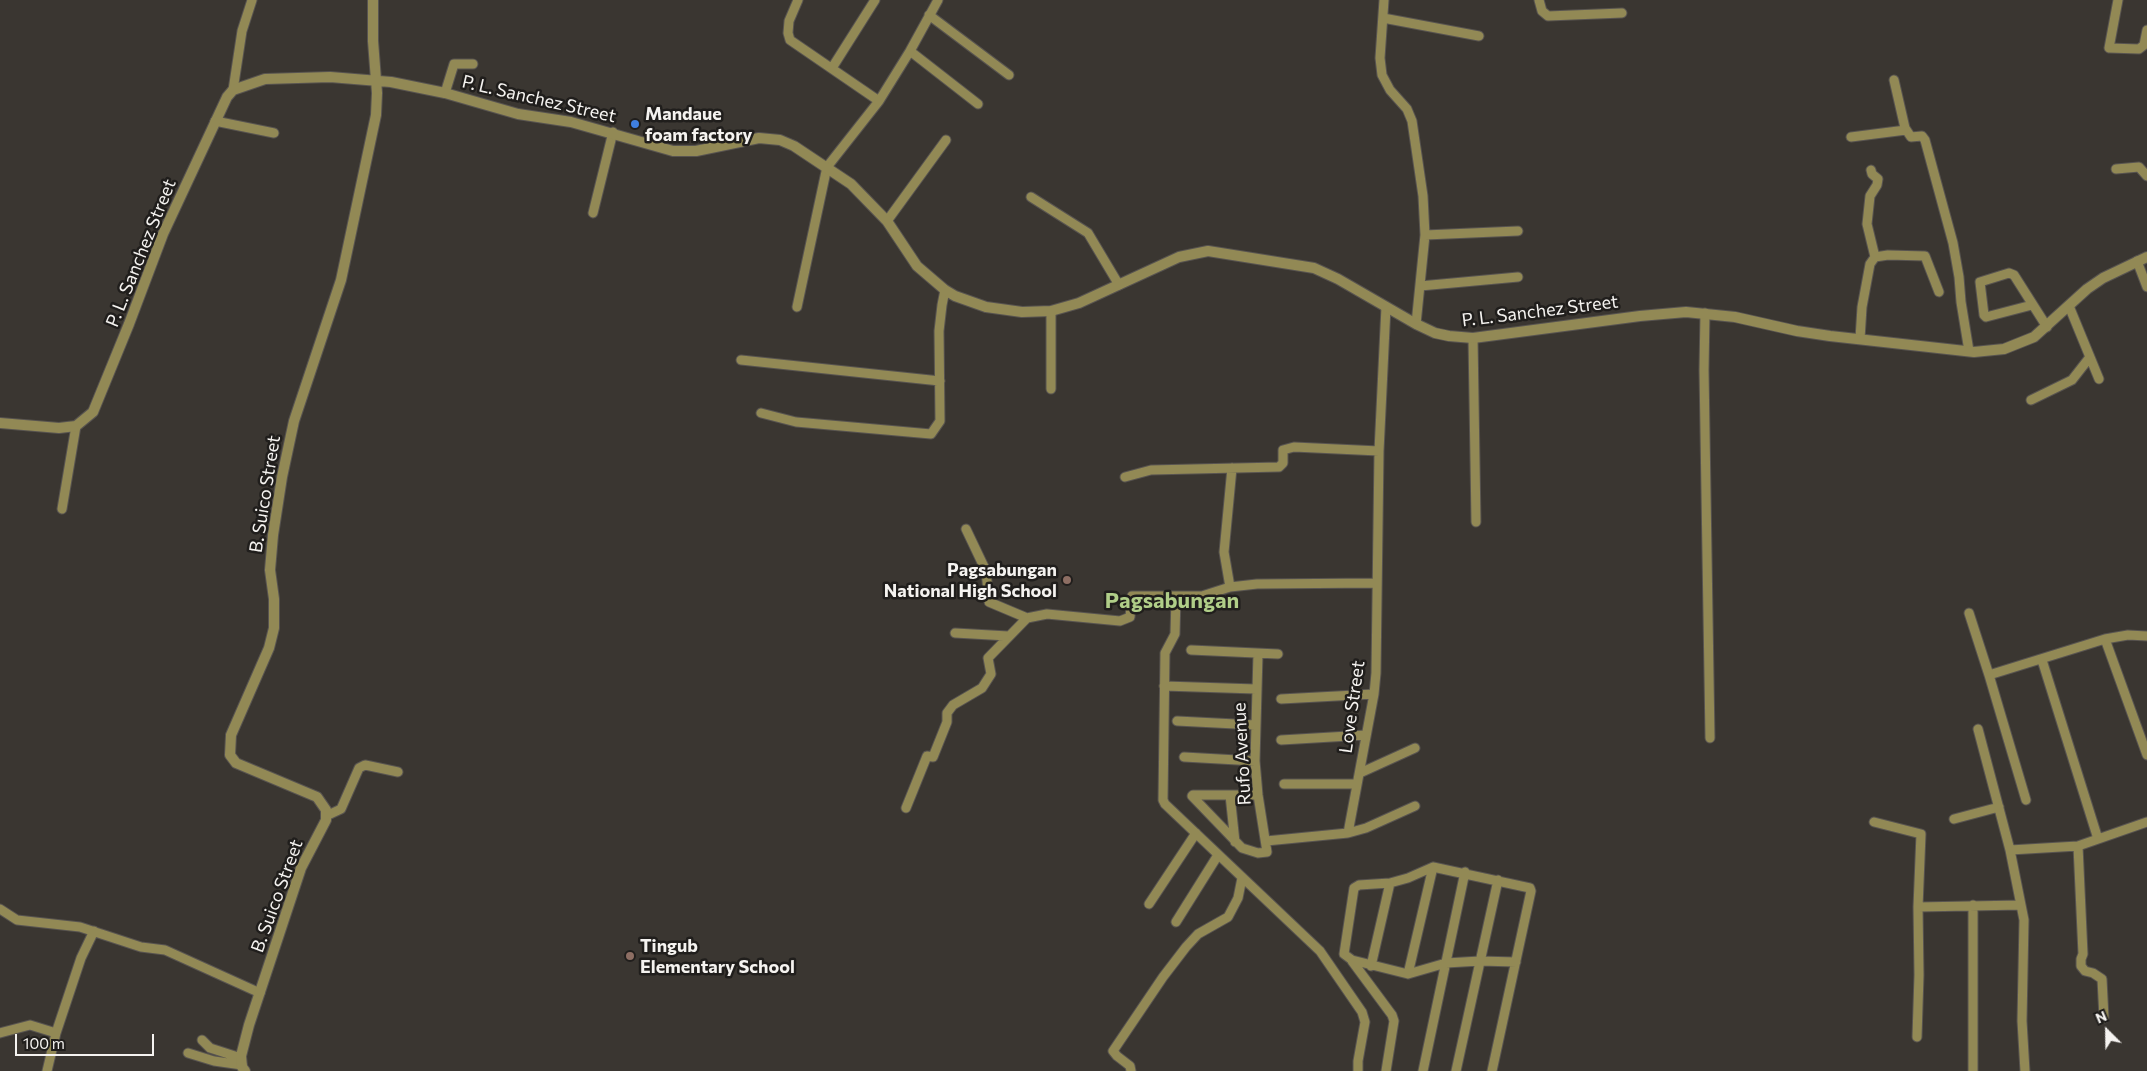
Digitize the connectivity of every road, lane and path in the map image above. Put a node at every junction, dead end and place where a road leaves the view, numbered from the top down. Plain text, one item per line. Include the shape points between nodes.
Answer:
1 (252, 0) edge
2 (373, 0) edge
3 (798, 0) edge
4 (875, 0) edge
5 (938, 0) edge
6 (1384, 0) edge
7 (1539, 0) edge
8 (2118, 0) edge
9 (1622, 12) dead end
10 (929, 15) junction
11 (1383, 18) junction
12 (2147, 30) edge
13 (1479, 36) dead end
14 (910, 51) junction
15 (473, 64) dead end
16 (832, 68) junction
17 (1009, 76) dead end
18 (377, 80) junction
19 (1894, 80) dead end
20 (233, 90) junction
21 (445, 93) junction
22 (879, 101) junction
23 (978, 104) dead end
24 (216, 122) junction
25 (1906, 130) junction
26 (612, 132) junction
27 (274, 134) dead end
28 (1851, 137) dead end
29 (946, 140) dead end
30 (827, 167) junction
31 (2116, 169) dead end
32 (1871, 170) dead end
33 (2147, 176) edge
34 (1031, 197) dead end
35 (593, 213) dead end
36 (887, 221) junction
37 (1518, 231) dead end
38 (1425, 235) junction
39 (1875, 257) junction
40 (2142, 259) edge
41 (1518, 277) dead end
42 (1119, 285) junction
43 (1420, 286) junction
44 (2147, 287) edge
45 (945, 290) junction
46 (1939, 292) dead end
47 (2032, 305) junction
48 (1386, 306) junction
49 (2069, 306) junction
50 (797, 307) dead end
51 (1050, 311) junction
52 (1705, 313) junction
53 (1416, 324) junction
54 (2047, 327) junction
55 (1473, 338) junction
56 (1860, 340) junction
57 (1969, 351) junction
58 (2090, 357) junction
59 (741, 360) dead end
60 (2099, 379) dead end
61 (940, 381) junction
62 (1051, 389) dead end
63 (2031, 400) dead end
64 (761, 413) dead end
65 (0, 423) edge
66 (76, 426) junction
67 (1379, 451) junction
68 (1232, 468) junction
69 (1125, 478) dead end
70 (62, 509) dead end
71 (1476, 522) dead end
72 (966, 529) dead end
73 (1376, 583) junction
74 (1230, 587) junction
75 (1176, 597) junction
76 (1969, 613) dead end
77 (1027, 618) junction
78 (955, 633) dead end
79 (1008, 636) junction
80 (2147, 636) edge
81 (2106, 639) junction
82 (1191, 650) dead end
83 (1258, 654) junction
84 (1278, 654) dead end
85 (2042, 660) junction
86 (1989, 674) junction
87 (1164, 686) junction
88 (1256, 689) junction
89 (1374, 694) junction
90 (1281, 699) dead end
91 (1177, 722) dead end
92 (1255, 725) junction
93 (1978, 729) dead end
94 (1366, 735) junction
95 (1710, 738) dead end
96 (1281, 740) dead end
97 (1416, 748) dead end
98 (2147, 755) edge
99 (1184, 757) dead end
100 (1255, 761) junction
101 (398, 772) dead end
102 (1360, 773) junction
103 (1284, 784) dead end
104 (1357, 784) junction
105 (1230, 795) junction
106 (1258, 795) junction
107 (2026, 800) dead end
108 (1415, 806) dead end
109 (1999, 807) junction
110 (906, 808) dead end
111 (326, 816) junction
112 (1954, 819) dead end
113 (1874, 822) dead end
114 (2147, 822) edge
115 (1196, 833) junction
116 (1348, 833) junction
117 (2098, 839) junction
118 (1266, 841) junction
119 (1234, 842) junction
120 (2078, 846) junction
121 (2010, 850) junction
122 (1218, 855) junction
123 (1433, 867) junction
124 (1465, 872) junction
125 (1242, 878) junction
126 (1498, 880) junction
127 (1390, 883) junction
128 (1149, 904) dead end
129 (1973, 905) junction
130 (2021, 905) junction
131 (1918, 908) junction
132 (0, 909) edge
133 (1176, 922) dead end
134 (94, 931) junction
135 (1352, 960) junction
136 (1480, 961) junction
137 (1516, 962) junction
138 (1446, 963) junction
139 (1371, 966) junction
140 (1408, 974) junction
141 (260, 994) junction
142 (2104, 1018) dead end
143 (0, 1032) edge
144 (56, 1033) junction
145 (1917, 1037) dead end
146 (202, 1040) dead end
147 (188, 1053) dead end
148 (243, 1065) edge
149 (47, 1071) edge
150 (1131, 1071) edge
151 (1358, 1071) edge
152 (1386, 1071) edge
153 (1423, 1071) edge
154 (1456, 1071) edge
155 (1492, 1071) edge
156 (1973, 1071) edge
157 (2025, 1071) edge

1 - 20 street via 242,31
2 - 18 street, B. Suico Street
3 - 16 street via 789,22 790,40
4 - 16 street
5 - 10 street
6 - 11 street
7 - 9 street via 1548,16
8 - 12 street via 2110,48 2139,49 2144,44
10 - 14 street
10 - 17 street
11 - 13 street
11 - 38 street via 1382,75 1412,121 1424,196
14 - 22 street
14 - 23 street
15 - 21 street via 454,64
16 - 22 street
18 - 20 street, P. L. Sanchez Street via 288,77 258,81
18 - 21 street, P. L. Sanchez Street
18 - 111 street, B. Suico Street via 376,115 341,280 294,421 282,477 270,570 274,628 269,648 231,735 230,755 236,763 316,797 322,803
19 - 25 street
20 - 24 street, P. L. Sanchez Street
21 - 26 street, P. L. Sanchez Street via 518,114
22 - 30 street
24 - 27 street
24 - 66 street, P. L. Sanchez Street via 163,234 97,404
25 - 28 street
25 - 57 street via 1911,137 1922,136 1926,140 1953,243
26 - 30 street, P. L. Sanchez Street via 662,149 683,152 770,138 794,146
26 - 35 street
29 - 36 street
30 - 36 street, P. L. Sanchez Street via 851,184
30 - 50 street
31 - 33 street via 2139,167
32 - 39 street via 1878,178 1870,196 1867,224
34 - 42 street via 1088,233
36 - 45 street, P. L. Sanchez Street via 917,266
37 - 38 street
38 - 43 street
39 - 46 street via 1925,256
39 - 56 street via 1870,264 1862,307
40 - 44 street
40 - 49 street, P. L. Sanchez Street via 2103,278
41 - 43 street
42 - 48 street, P. L. Sanchez Street via 1179,257 1208,251 1222,252 1314,268
42 - 51 street, P. L. Sanchez Street
43 - 53 street
45 - 51 street, P. L. Sanchez Street via 986,307 1022,312
45 - 61 street via 939,331
47 - 47 street via 1986,318 1980,282 2014,275
47 - 54 street
48 - 53 street, P. L. Sanchez Street
48 - 67 street, Love Street
49 - 54 street, P. L. Sanchez Street
49 - 58 street
51 - 62 street
52 - 55 street, P. L. Sanchez Street via 1640,316
52 - 56 street, P. L. Sanchez Street
52 - 95 street
53 - 55 street, P. L. Sanchez Street via 1435,333
54 - 57 street, P. L. Sanchez Street via 2015,346
55 - 71 street
56 - 57 street, P. L. Sanchez Street
58 - 60 street
58 - 63 street via 2072,380
59 - 61 street
61 - 64 street via 940,421 931,434 796,422
65 - 66 street via 59,428
66 - 70 street
67 - 68 street via 1294,447 1283,450 1280,466
67 - 73 street, Love Street
68 - 69 street via 1151,470
68 - 74 street via 1224,552
72 - 77 street via 986,571 989,602
73 - 74 street
73 - 89 street, Love Street
74 - 75 street via 1202,596
75 - 77 street via 1132,596 1130,617 1120,621 1047,614
75 - 87 street via 1175,634 1165,653
76 - 86 street
77 - 79 street
78 - 79 street
79 - 110 street via 988,658 991,674 982,688 947,713 947,722 932,757 927,756
80 - 81 street
81 - 85 street
81 - 98 street
82 - 83 street
83 - 84 street
83 - 88 street, Rufo Avenue
85 - 86 street
85 - 117 street
86 - 107 street
87 - 88 street
87 - 115 street via 1163,800
88 - 92 street, Rufo Avenue
89 - 90 street
89 - 94 street, Love Street
91 - 92 street
92 - 100 street, Rufo Avenue
93 - 109 street
94 - 96 street
94 - 102 street, Love Street
97 - 102 street
99 - 100 street
100 - 106 street, Rufo Avenue
101 - 111 street via 365,765 359,768 341,809
102 - 104 street, Love Street
103 - 104 street
104 - 116 street, Love Street
105 - 106 street
105 - 119 street
105 - 119 street via 1193,795 1192,798
106 - 118 street, Rufo Avenue
108 - 116 street
109 - 112 street
109 - 121 street
111 - 141 street, B. Suico Street via 301,868
113 - 131 street via 1922,834
114 - 117 street
115 - 122 street
115 - 128 street
116 - 118 street
117 - 120 street
118 - 119 street, Rufo Avenue via 1267,852 1248,850
120 - 121 street
120 - 142 street via 2081,960 2085,972 2102,979
121 - 130 street
122 - 125 street
122 - 133 street
123 - 124 street
123 - 127 street
123 - 140 street
124 - 126 street
124 - 138 street
125 - 150 street via 1238,898 1228,917 1198,934 1186,947 1113,1051 1130,1066
125 - 151 street via 1320,951 1362,1012 1365,1022
126 - 136 street
126 - 137 street via 1528,886 1531,891
127 - 135 street via 1354,888 1344,954
127 - 139 street
129 - 130 street
129 - 131 street
129 - 156 street
130 - 157 street via 2024,920 2022,1021
131 - 145 street
132 - 134 street via 17,920
134 - 141 street via 141,948 165,950
134 - 144 street via 81,958
135 - 139 street
135 - 152 street via 1392,1014 1394,1021
136 - 137 street
136 - 138 street
136 - 154 street
137 - 155 street
138 - 140 street
138 - 153 street
139 - 140 street
141 - 148 street, B. Suico Street via 248,1024
143 - 144 street via 30,1025
144 - 149 street
146 - 148 street via 210,1048
147 - 148 street

